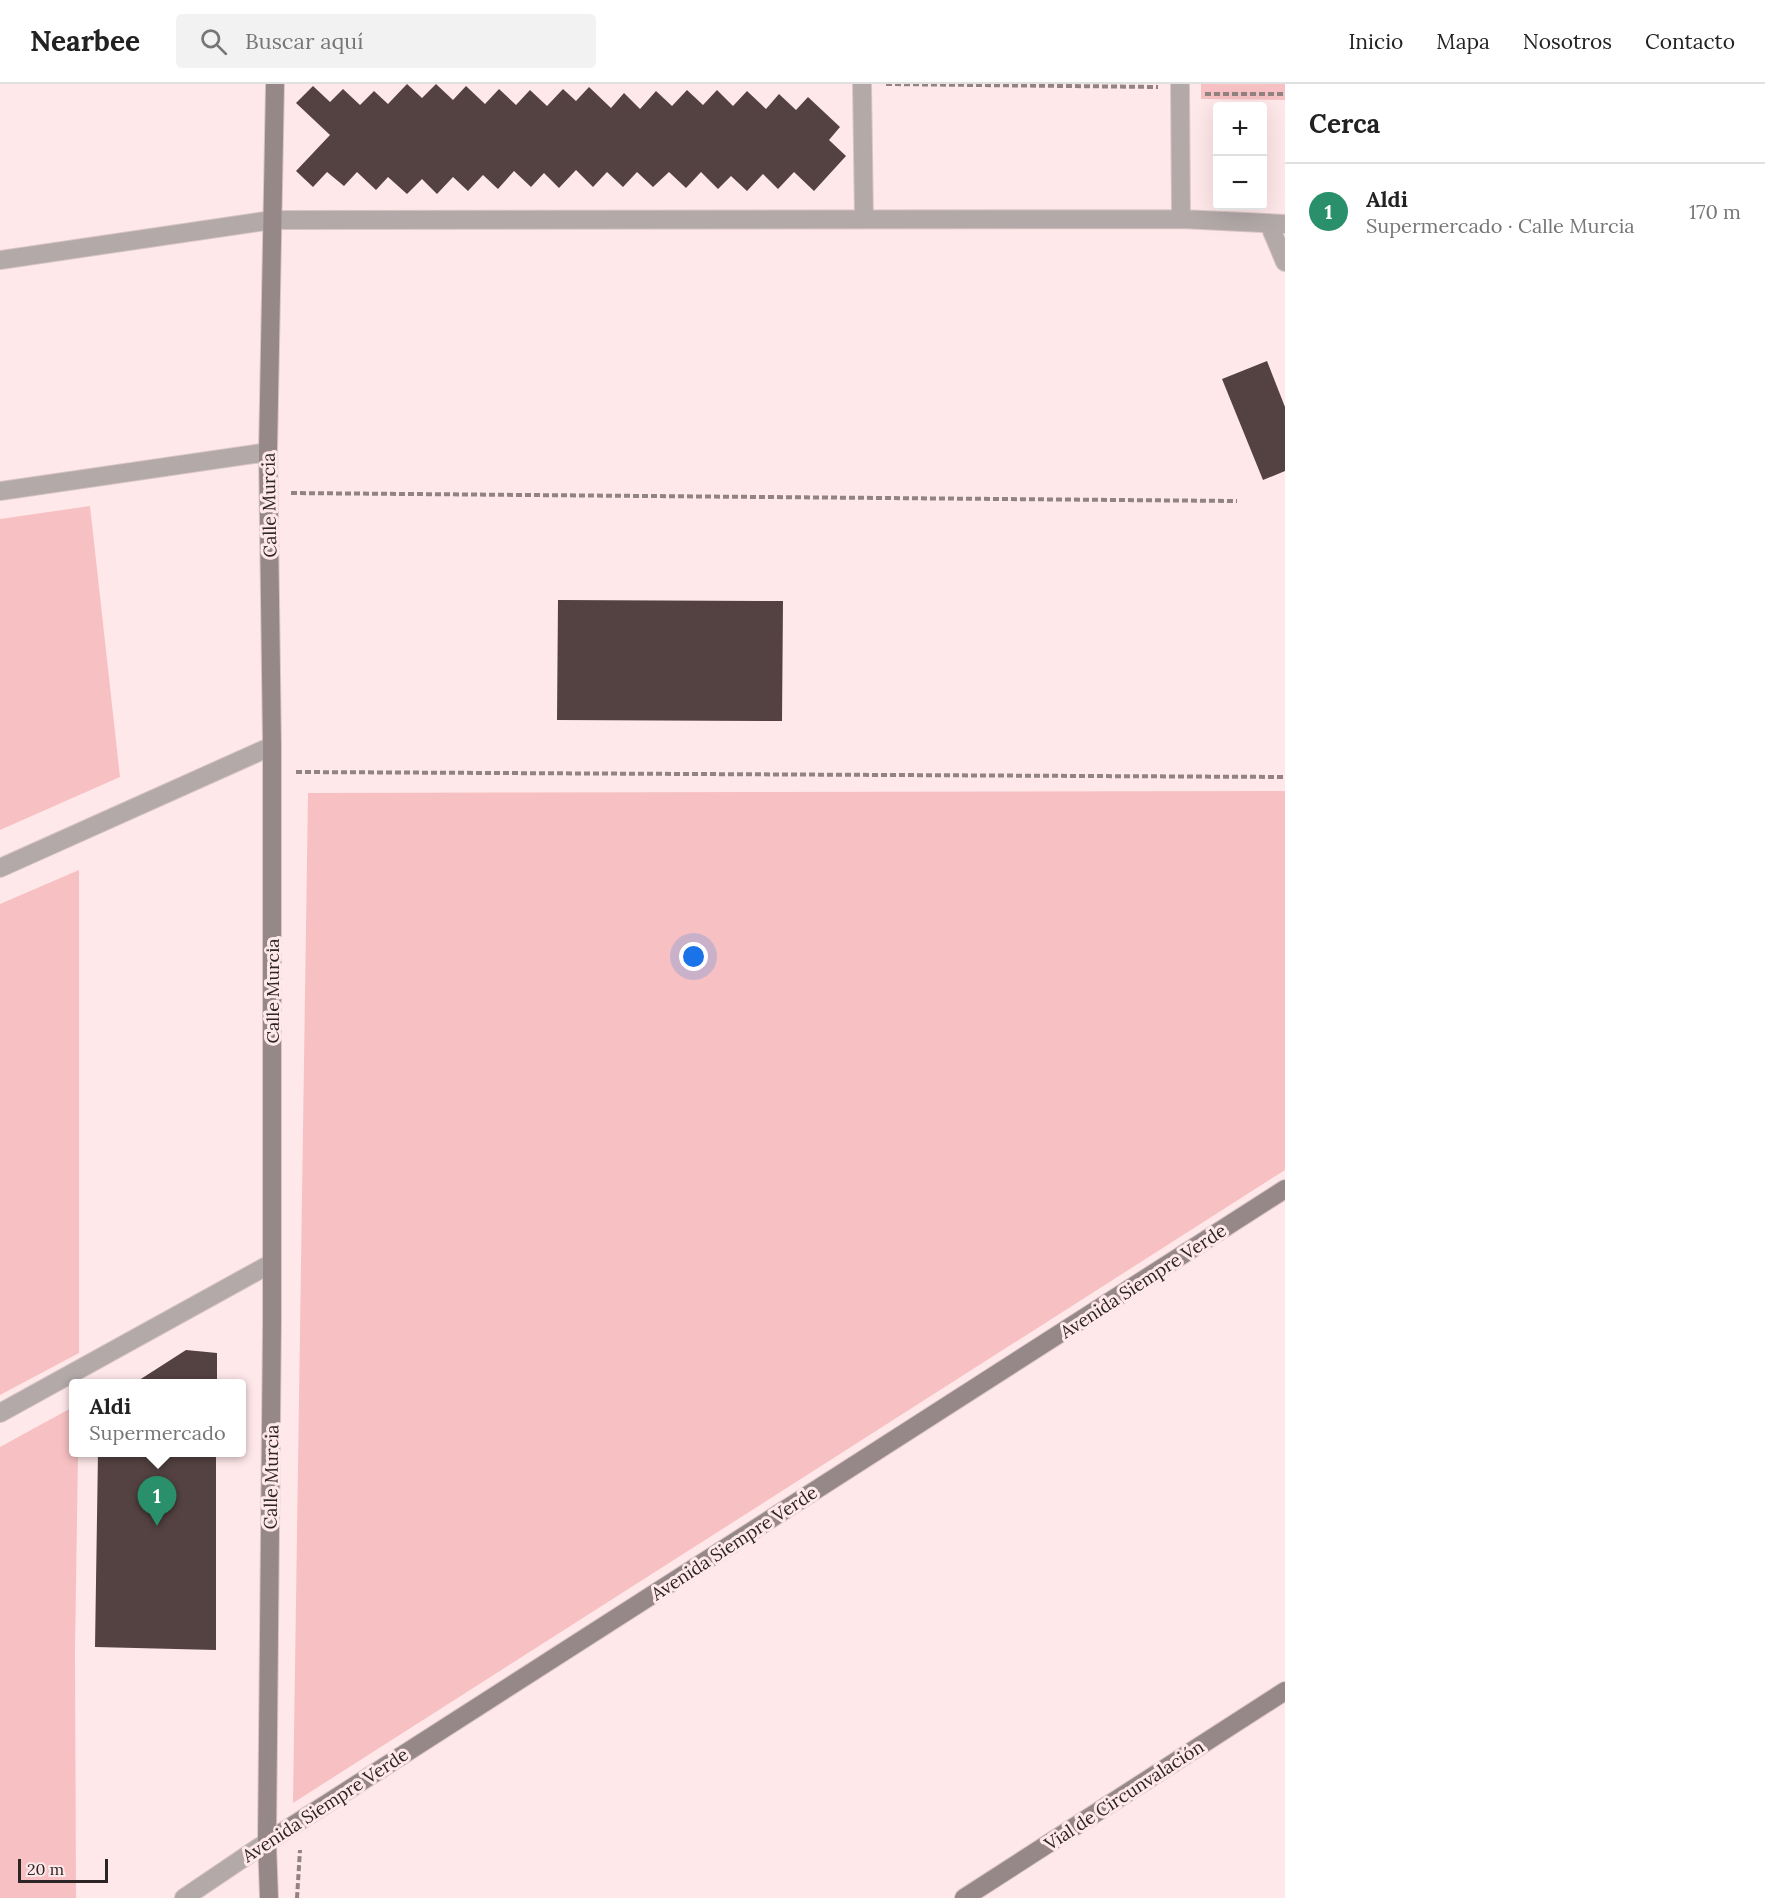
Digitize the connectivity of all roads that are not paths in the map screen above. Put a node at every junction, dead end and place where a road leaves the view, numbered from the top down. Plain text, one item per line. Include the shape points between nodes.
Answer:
1 (275, 84) edge
2 (862, 84) edge
3 (1180, 88) edge
4 (864, 219) junction
5 (1181, 219) junction
6 (272, 220) junction
7 (1277, 224) edge
8 (0, 260) edge
9 (1285, 262) edge
10 (268, 452) junction
11 (0, 490) edge
12 (272, 746) junction
13 (0, 868) edge
14 (1285, 1189) edge
15 (272, 1263) junction
16 (0, 1413) edge
17 (1285, 1691) edge
18 (267, 1842) junction
19 (184, 1898) edge
20 (269, 1898) edge
21 (964, 1898) edge

1 - 6 street, Calle Murcia
2 - 4 street
3 - 5 street
4 - 5 street
4 - 6 street
5 - 7 street
6 - 8 street
6 - 10 street, Calle Murcia
7 - 9 street
10 - 11 street
10 - 12 street, Calle Murcia
12 - 13 street
12 - 15 street, Calle Murcia
14 - 18 street, Avenida Siempre Verde
15 - 16 street
15 - 18 street, Calle Murcia
17 - 21 street, Vial de Circunvalación
18 - 19 street, Avenida Siempre Verde
18 - 20 street, Calle Murcia

